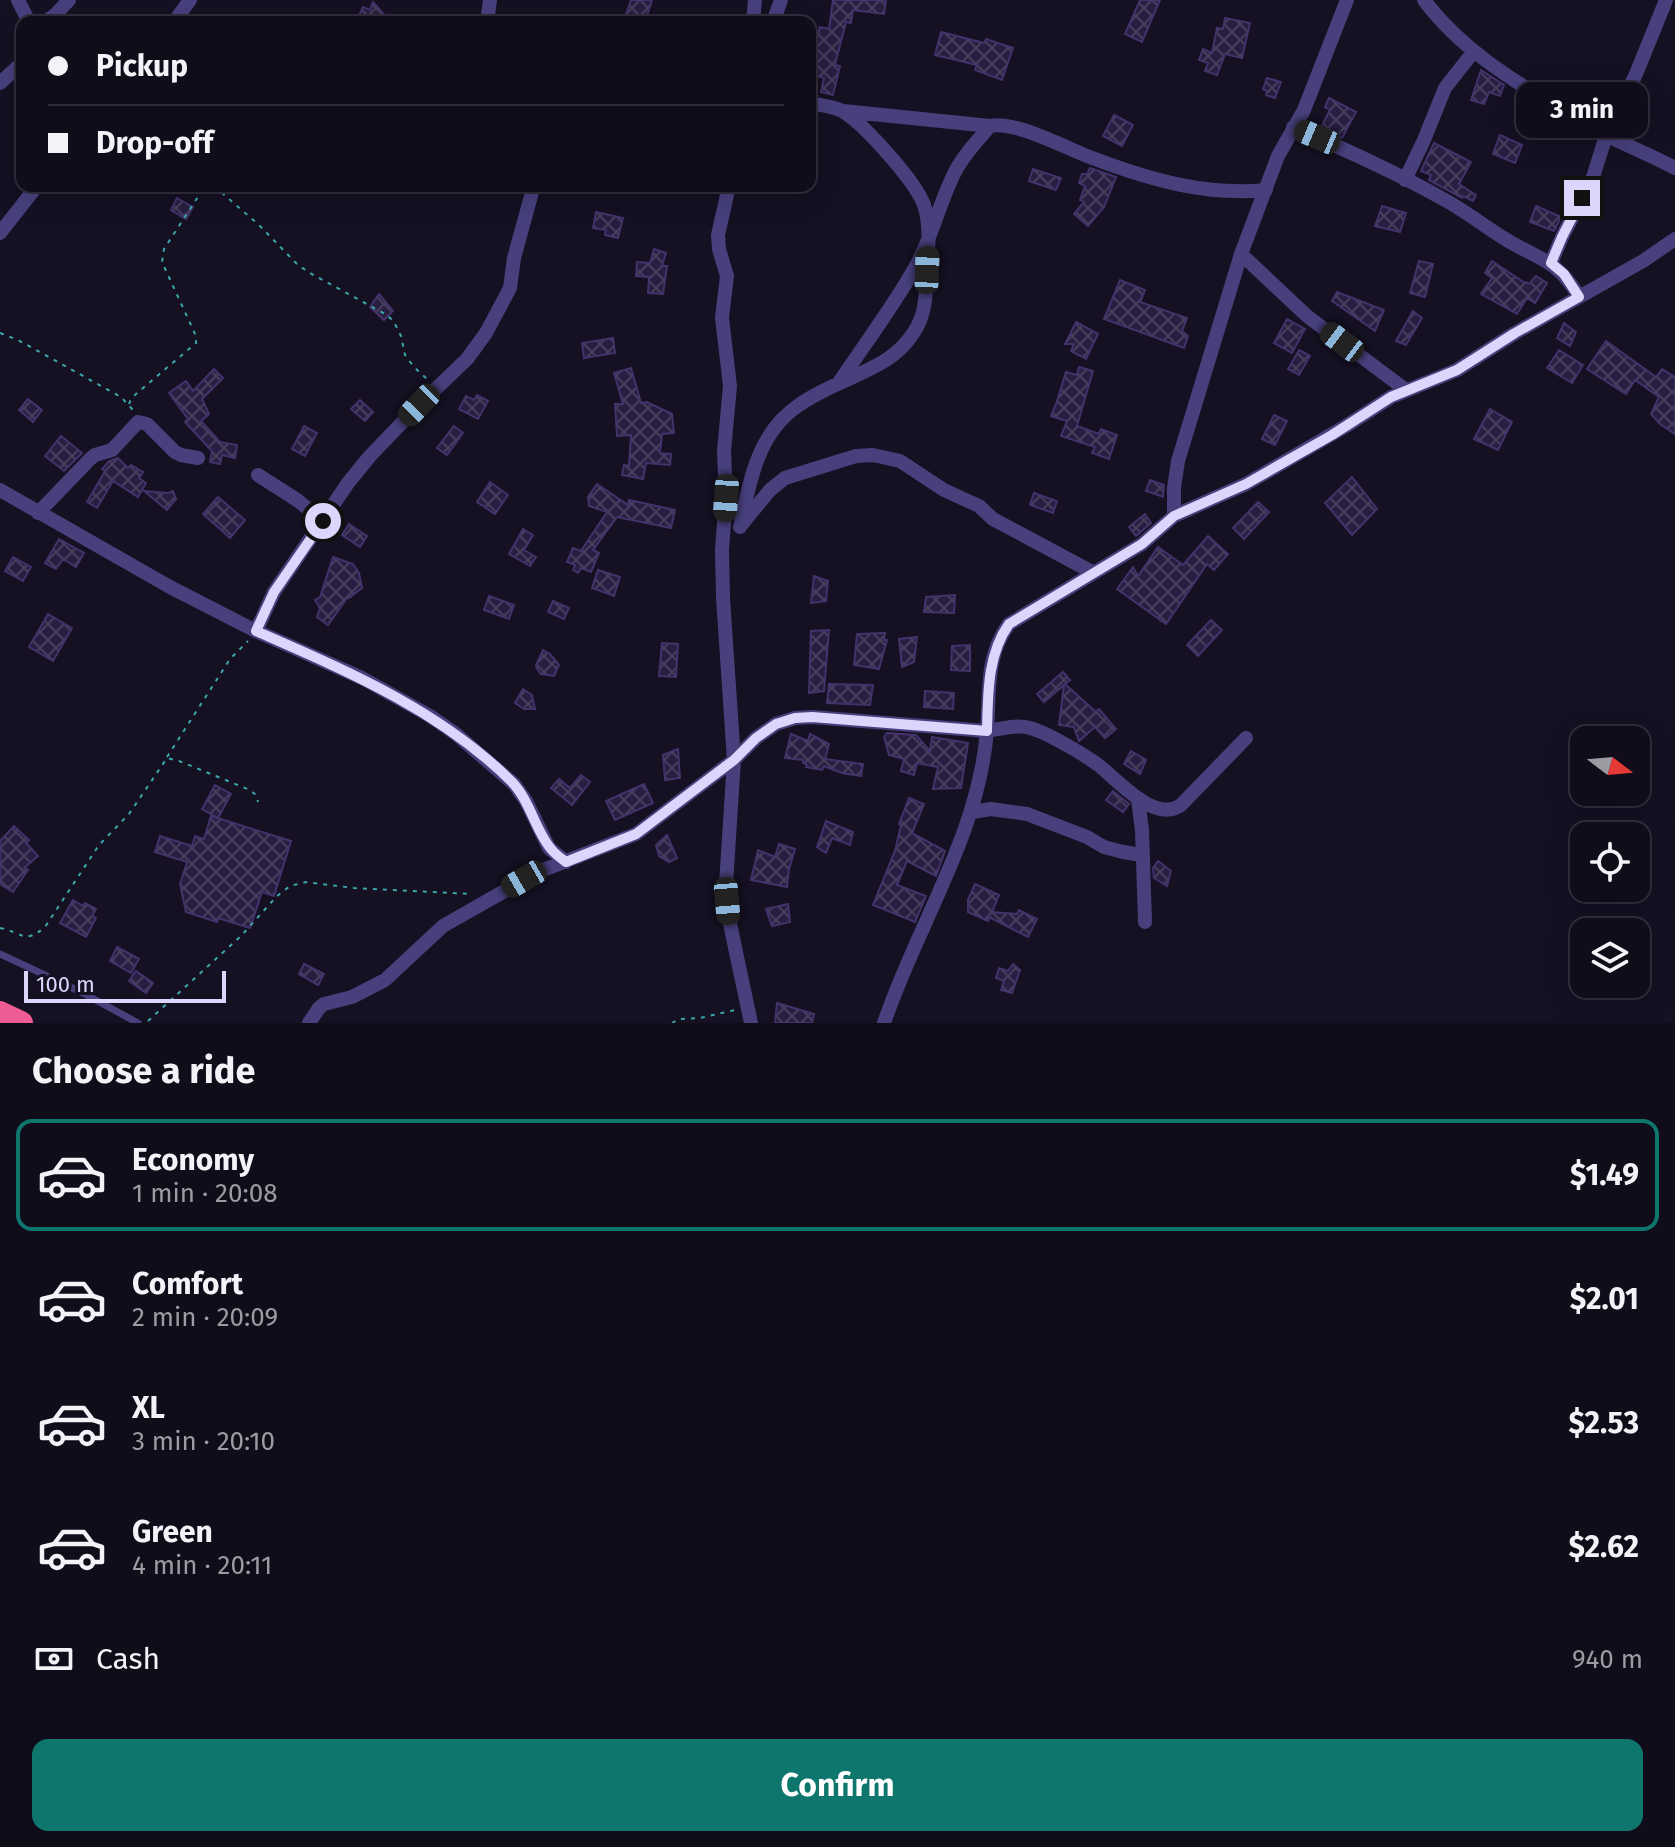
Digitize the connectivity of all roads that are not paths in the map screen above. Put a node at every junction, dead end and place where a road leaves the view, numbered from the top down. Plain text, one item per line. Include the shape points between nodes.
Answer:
1 (69, 0) edge
2 (1347, 0) edge
3 (1424, 0) edge
4 (1666, 0) edge
5 (54, 16) edge
6 (1474, 51) junction
7 (16, 68) edge
8 (0, 83) edge
9 (816, 104) edge
10 (841, 110) junction
11 (990, 126) junction
12 (1293, 127) junction
13 (1606, 136) junction
14 (1675, 168) edge
15 (1405, 180) junction
16 (1266, 190) junction
17 (32, 192) edge
18 (531, 192) edge
19 (728, 192) edge
20 (0, 233) edge
21 (1675, 239) edge
22 (929, 242) junction
23 (1241, 254) junction
24 (1551, 263) junction
25 (1579, 297) junction
26 (838, 384) junction
27 (1406, 390) junction
28 (198, 458) dead end
29 (258, 475) dead end
30 (0, 490) edge
31 (38, 513) junction
32 (1174, 516) junction
33 (323, 521) junction
34 (740, 527) junction
35 (722, 549) junction
36 (1092, 572) junction
37 (256, 631) junction
38 (987, 731) junction
39 (1246, 738) dead end
40 (734, 760) junction
41 (1138, 799) junction
42 (972, 812) junction
43 (1142, 855) junction
44 (566, 862) junction
45 (1145, 922) dead end
46 (0, 954) edge
47 (0, 1013) edge
48 (21, 1023) edge
49 (138, 1023) edge
50 (309, 1023) edge
51 (751, 1023) edge
52 (884, 1023) edge

1 - 5 street
2 - 12 street
3 - 6 street
4 - 13 street
6 - 13 street
6 - 15 street via 1445,88
7 - 8 street
9 - 10 street
10 - 11 street
10 - 22 street via 912,182 924,205
11 - 16 street via 1026,131 1118,168 1186,187
11 - 22 street via 957,169
12 - 15 street
12 - 16 street
13 - 14 street
13 - 24 street via 1593,177
15 - 24 street
16 - 23 street
17 - 20 street
18 - 33 street via 510,288 486,333 467,359 370,456
19 - 35 street via 718,235 727,276 722,318 730,386
21 - 25 street
22 - 26 street
22 - 26 street via 924,310 915,332 889,360
23 - 27 street via 1307,316
23 - 32 street via 1178,461
24 - 25 street
25 - 27 street via 1457,370
26 - 34 street via 797,406 769,435 751,473
27 - 32 street via 1246,484
28 - 31 street via 175,452 147,424 138,422 116,447 90,459
29 - 33 street
30 - 31 street
31 - 37 street
32 - 36 street via 1142,544
33 - 37 street via 274,592
34 - 35 street
34 - 36 street via 785,478 873,455 900,461
35 - 40 street
36 - 38 street via 1004,631 988,681
37 - 44 street via 362,678 456,734 514,784 549,848
38 - 40 street via 795,718 776,724
38 - 41 street via 1015,726 1037,730 1100,766
38 - 42 street
39 - 41 street via 1175,809
40 - 44 street via 636,834
40 - 51 street via 726,884
41 - 43 street
42 - 43 street via 1027,814 1104,847
42 - 52 street
43 - 45 street
44 - 50 street via 538,872 443,926 385,980 368,991 324,1004
46 - 49 lane
47 - 48 highway

